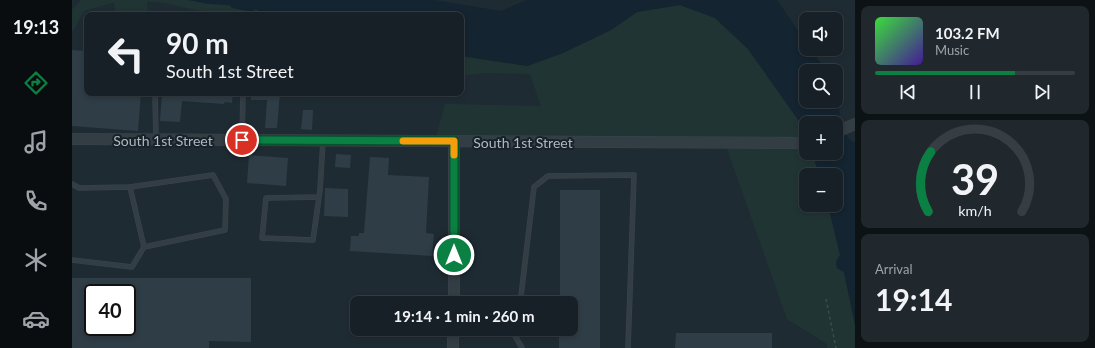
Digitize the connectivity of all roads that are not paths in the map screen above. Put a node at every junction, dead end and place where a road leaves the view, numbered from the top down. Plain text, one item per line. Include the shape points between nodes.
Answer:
1 (155, 96) edge
2 (243, 96) edge
3 (853, 125) edge
4 (843, 129) edge
5 (72, 139) edge
6 (156, 140) junction
7 (242, 140) junction
8 (323, 141) junction
9 (454, 141) junction
10 (799, 143) edge
11 (72, 184) edge
12 (130, 187) junction
13 (319, 197) junction
14 (144, 247) junction
15 (72, 260) edge
16 (454, 296) edge
17 (521, 296) edge
18 (453, 336) edge
19 (515, 336) edge
20 (453, 348) edge
21 (522, 348) edge
22 (628, 348) edge

1 - 6 lane
2 - 7 lane
3 - 4 street
5 - 6 street, South 1st Street
6 - 7 street, South 1st Street
7 - 8 street, South 1st Street
8 - 9 street, South 1st Street
8 - 13 lane
9 - 10 street, South 1st Street
9 - 16 street
11 - 12 lane via 79,188
12 - 14 lane
12 - 14 lane via 213,175 226,199 225,230
13 - 13 lane via 266,198 262,238 313,240
14 - 15 lane via 132,267
17 - 22 lane via 534,187 548,176 634,175
18 - 20 street
19 - 21 lane

